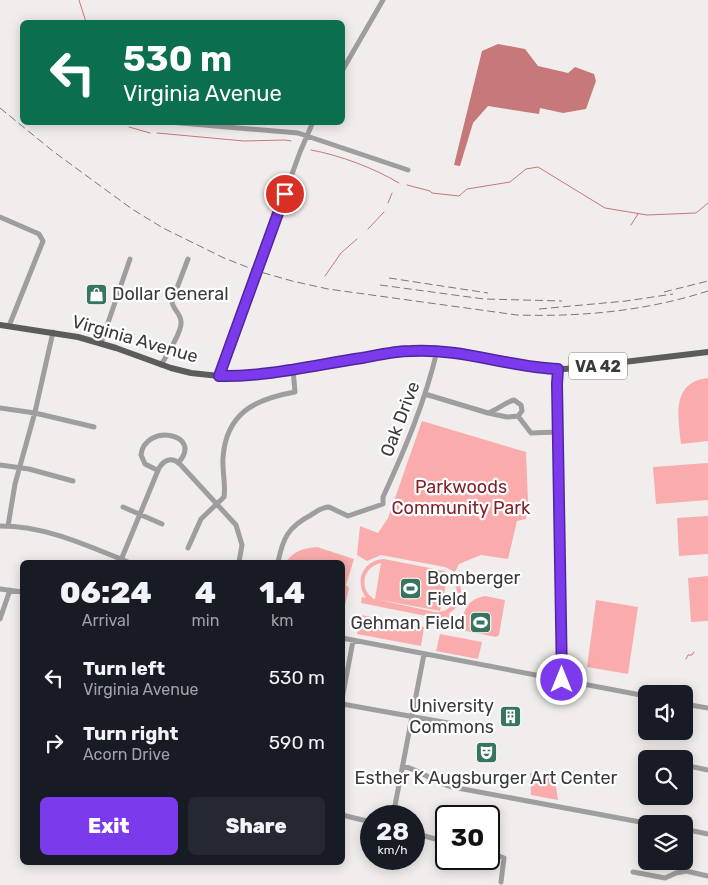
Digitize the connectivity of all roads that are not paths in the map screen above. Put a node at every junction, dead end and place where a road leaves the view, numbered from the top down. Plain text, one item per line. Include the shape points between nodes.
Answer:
1 (383, 0) edge
2 (345, 66) edge
3 (207, 125) edge
4 (312, 125) edge
5 (307, 135) junction
6 (408, 170) dead end
7 (0, 217) edge
8 (130, 259) dead end
9 (188, 259) dead end
10 (0, 325) edge
11 (9, 326) junction
12 (52, 332) junction
13 (101, 343) junction
14 (437, 351) junction
15 (708, 352) edge
16 (161, 366) junction
17 (293, 369) junction
18 (558, 369) junction
19 (219, 376) junction
20 (425, 394) junction
21 (0, 408) edge
22 (35, 413) junction
23 (488, 414) junction
24 (518, 416) junction
25 (94, 427) dead end
26 (558, 432) junction
27 (178, 463) junction
28 (0, 465) edge
29 (20, 467) junction
30 (158, 470) junction
31 (72, 480) dead end
32 (218, 504) junction
33 (122, 507) dead end
34 (140, 514) junction
35 (162, 524) dead end
36 (0, 526) edge
37 (8, 526) junction
38 (188, 548) dead end
39 (121, 560) joint
40 (239, 560) edge
41 (279, 560) edge
42 (0, 589) edge
43 (10, 590) junction
44 (20, 592) edge
45 (0, 620) edge
46 (345, 638) edge
47 (354, 640) junction
48 (424, 654) junction
49 (562, 680) junction
50 (345, 684) edge
51 (638, 694) edge
52 (345, 705) edge
53 (693, 706) edge
54 (708, 708) edge
55 (412, 716) junction
56 (454, 724) dead end
57 (403, 766) junction
58 (693, 767) edge
59 (708, 770) edge
60 (395, 805) edge
61 (345, 816) edge
62 (360, 819) edge
63 (638, 822) edge
64 (693, 831) edge
65 (708, 834) edge
66 (500, 856) edge
67 (633, 872) dead end
68 (708, 876) edge
69 (500, 882) dead end

1 - 2 street
3 - 5 street
4 - 5 street
5 - 6 street
5 - 19 street
7 - 11 street via 41,236 43,244
8 - 13 street
9 - 16 street via 172,301 181,325
10 - 11 main road, Virginia Avenue / VA 42
11 - 12 main road, Virginia Avenue / VA 42
12 - 13 main road, Virginia Avenue / VA 42
12 - 22 street
13 - 16 main road, Virginia Avenue / VA 42
14 - 17 main road, Virginia Avenue / VA 42 via 397,352
14 - 18 main road, Virginia Avenue / VA 42
14 - 20 street, Oak Drive
15 - 18 main road, Virginia Avenue / VA 42
16 - 19 main road, Virginia Avenue / VA 42
17 - 19 main road, Virginia Avenue / VA 42 via 248,376
17 - 32 street via 296,392 254,404 232,425 223,457 224,496
18 - 26 street
20 - 23 street
20 - 41 street, Oak Drive via 383,504 348,516 325,507 295,524 288,532
21 - 22 street
22 - 25 street
22 - 29 street
23 - 24 street
23 - 24 street via 514,400 521,405 522,411
24 - 26 street via 531,433
26 - 49 street
27 - 30 street via 166,460
27 - 30 street via 185,452 182,440 174,436 152,438 144,446 142,458 145,464
27 - 32 street
28 - 29 street
29 - 31 street
29 - 37 street
30 - 34 street
32 - 38 street via 200,521
32 - 40 street via 240,533
33 - 34 street
34 - 35 street
34 - 39 street
36 - 37 street
37 - 39 street via 57,534
42 - 43 street
43 - 44 street
43 - 45 street
46 - 47 street
47 - 48 street
47 - 50 street
48 - 49 street
48 - 55 street
49 - 51 street
52 - 55 street
53 - 54 street
55 - 56 street
55 - 57 street
57 - 60 street
57 - 63 street via 452,787
58 - 59 street
61 - 62 street
64 - 65 street
66 - 69 street via 504,858
67 - 68 street via 665,878 686,872

